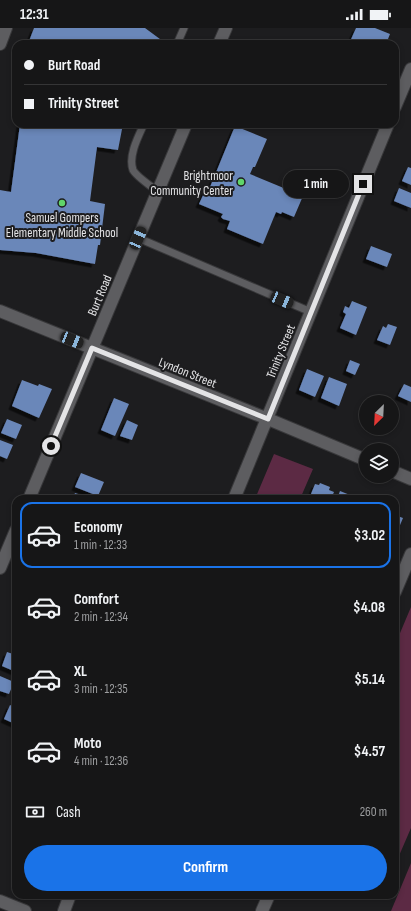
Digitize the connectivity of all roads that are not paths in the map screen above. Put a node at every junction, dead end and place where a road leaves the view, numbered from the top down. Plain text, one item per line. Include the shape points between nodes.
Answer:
1 (6, 28) edge
2 (184, 28) edge
3 (226, 28) edge
4 (179, 40) edge
5 (221, 40) edge
6 (0, 44) edge
7 (411, 69) edge
8 (399, 98) edge
9 (142, 128) edge
10 (184, 128) edge
11 (383, 128) edge
12 (157, 191) junction
13 (138, 238) junction
14 (0, 311) edge
15 (311, 312) junction
16 (92, 348) junction
17 (268, 419) junction
18 (359, 457) edge
19 (399, 474) edge
20 (411, 479) edge
21 (31, 495) edge
22 (236, 495) edge
23 (12, 540) edge
24 (411, 554) edge
25 (0, 568) edge
26 (399, 582) edge
27 (68, 899) edge
28 (267, 899) edge
29 (0, 901) edge
30 (25, 911) edge
31 (64, 911) edge
32 (262, 911) edge

1 - 6 street
2 - 4 lane
3 - 5 street
7 - 8 street
9 - 12 lane via 132,160 134,171
10 - 12 street, Burt Road
11 - 15 street, Trinity Street
12 - 13 street, Burt Road
13 - 15 lane
13 - 16 street, Burt Road
14 - 16 street, Lyndon Street
15 - 17 street, Trinity Street
16 - 17 street, Lyndon Street
16 - 21 street, Burt Road
17 - 18 street, Lyndon Street
17 - 22 street, Trinity Street
19 - 20 street
23 - 25 street
24 - 26 street
27 - 31 street
28 - 32 street
29 - 30 street

